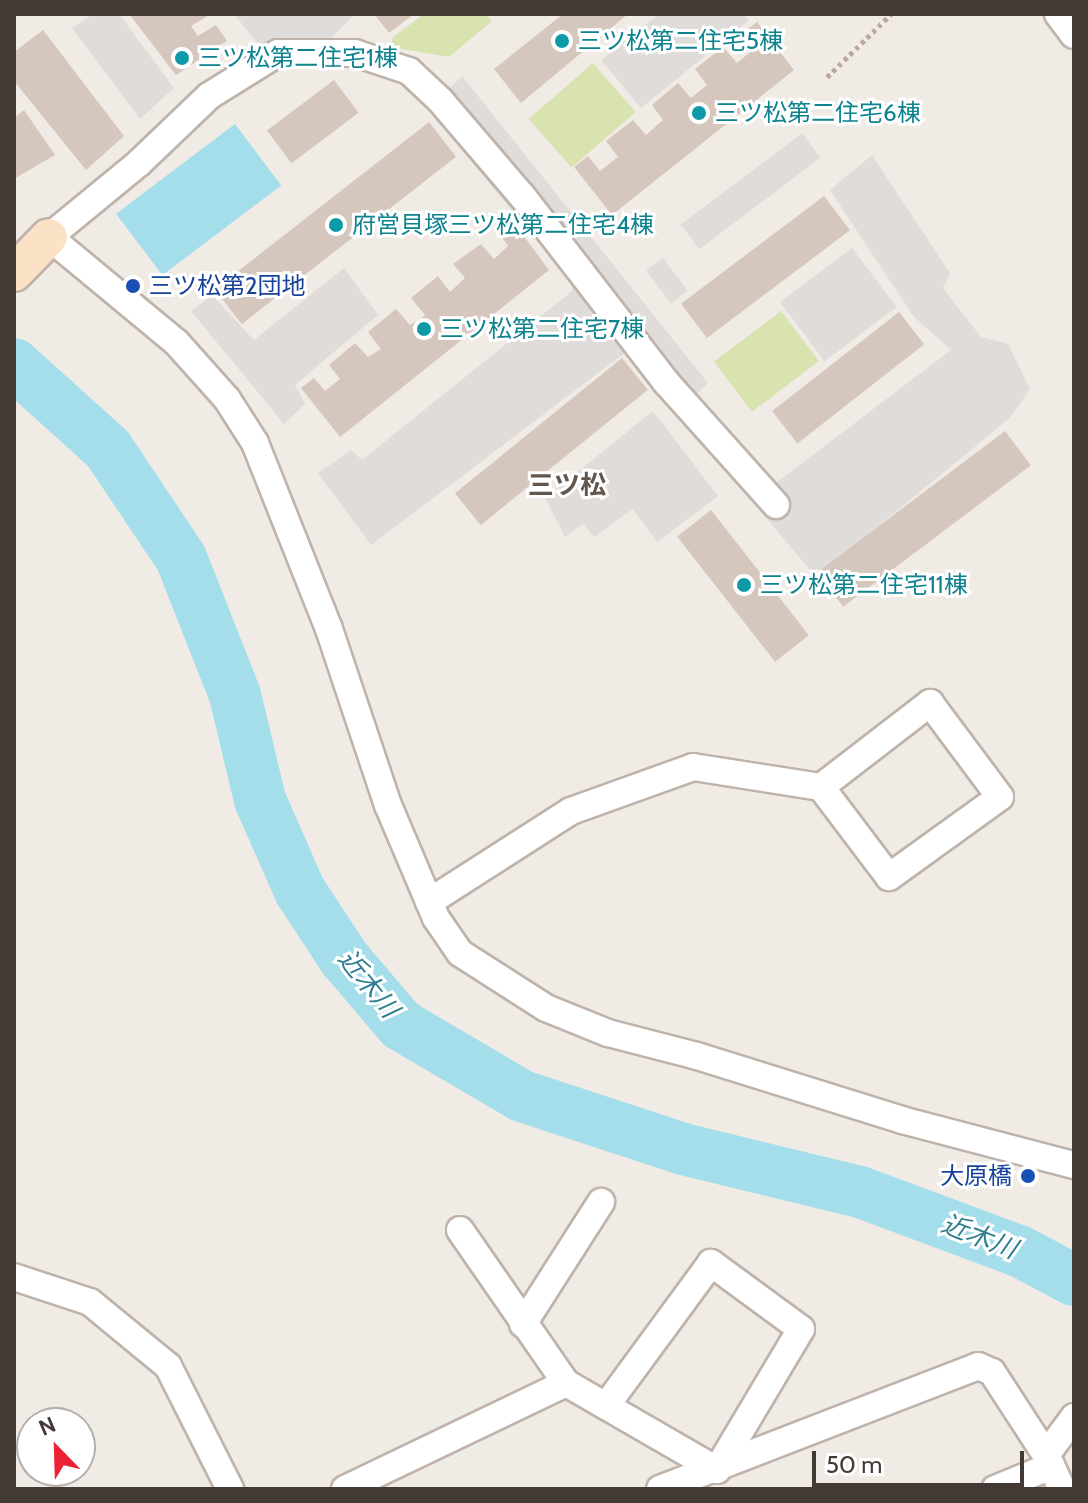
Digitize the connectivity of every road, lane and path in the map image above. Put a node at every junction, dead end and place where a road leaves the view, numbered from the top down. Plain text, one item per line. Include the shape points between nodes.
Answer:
1 (891, 14) edge
2 (1058, 14) edge
3 (1074, 35) edge
4 (827, 77) dead end
5 (49, 237) junction
6 (19, 267) edge
7 (776, 505) dead end
8 (821, 787) junction
9 (429, 902) junction
10 (1074, 1165) edge
11 (601, 1202) dead end
12 (460, 1230) dead end
13 (14, 1277) edge
14 (523, 1324) junction
15 (566, 1383) junction
16 (606, 1406) junction
17 (1074, 1418) edge
18 (1053, 1470) edge
19 (709, 1478) edge
20 (230, 1489) edge
21 (345, 1489) edge
22 (660, 1489) edge
23 (995, 1489) edge

1 - 4 path
2 - 3 street
5 - 6 street
5 - 7 street via 209,96 278,53 355,53 409,71 522,196 666,382
5 - 9 street via 176,342 227,399 255,443
8 - 8 street via 889,877 1000,797 930,703
8 - 9 street via 693,767 571,811
9 - 10 street via 460,953 546,1008 608,1033
11 - 14 street
12 - 14 street
13 - 20 street via 90,1302 168,1366
14 - 15 street
15 - 16 street
15 - 21 street
16 - 19 street
16 - 19 street via 711,1263 801,1329
17 - 18 street
18 - 19 street via 992,1372 978,1366
18 - 23 street
19 - 22 street

